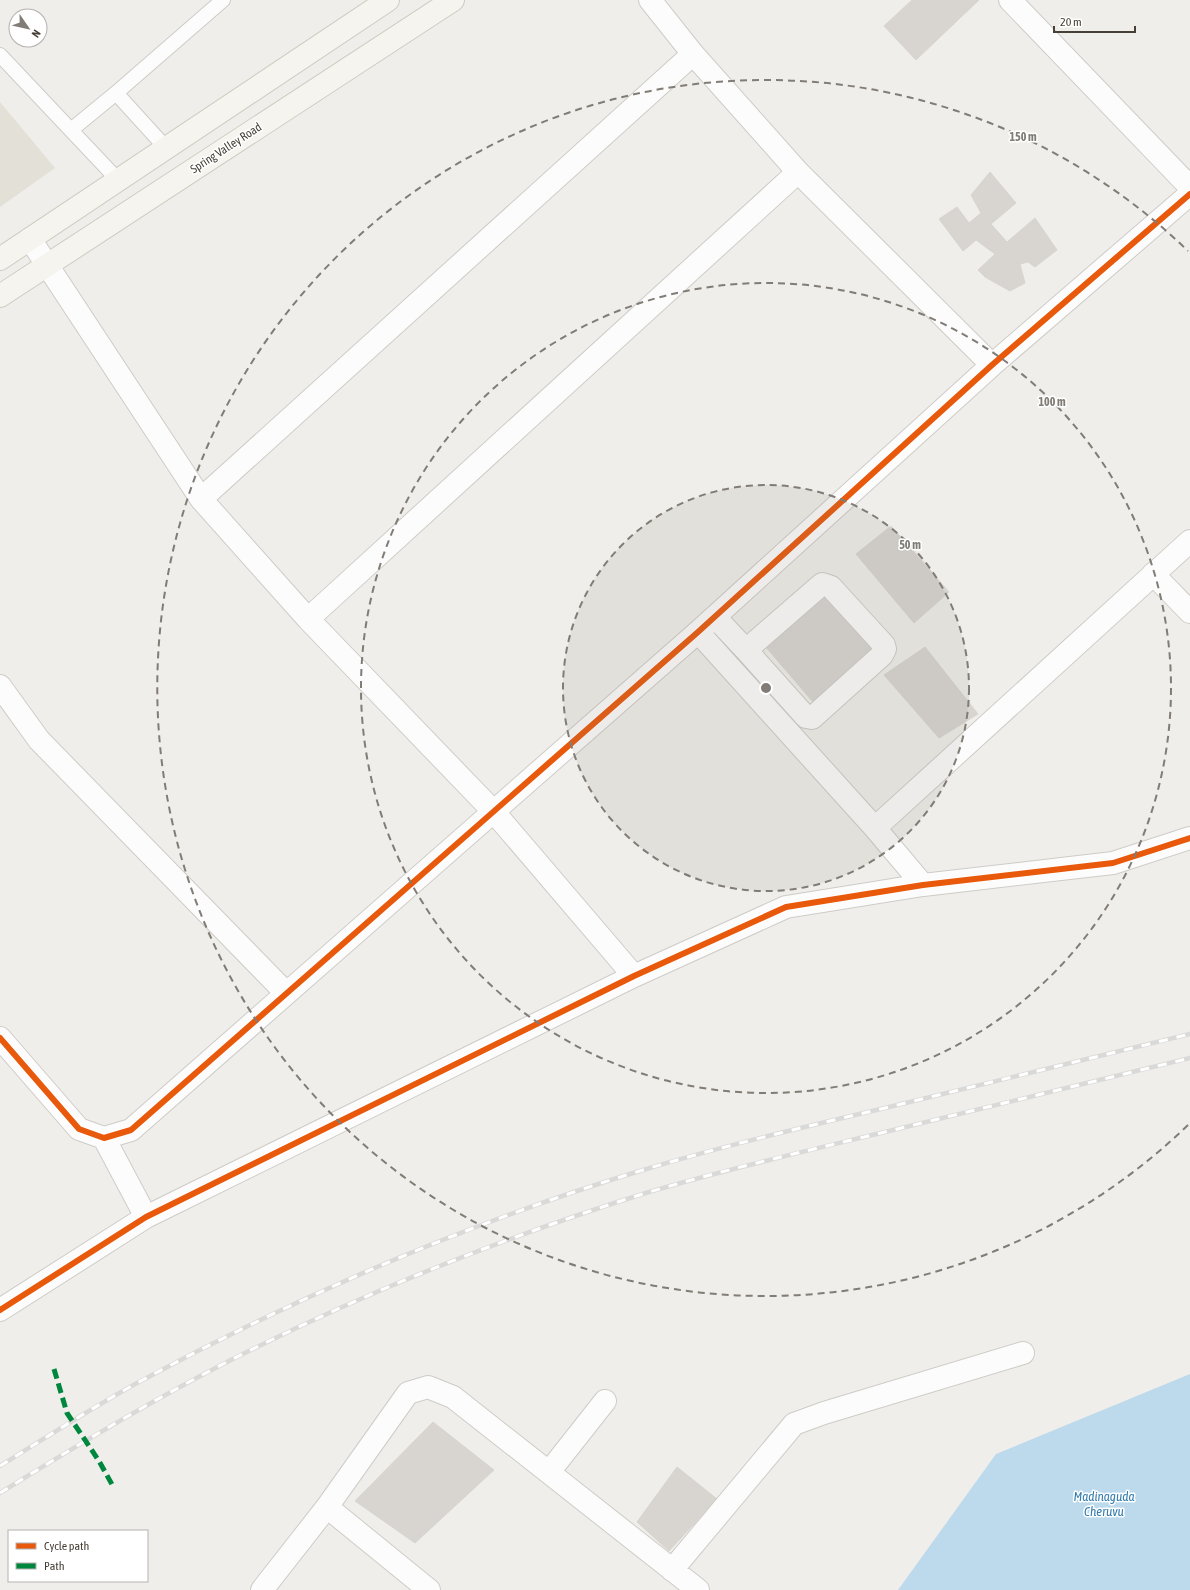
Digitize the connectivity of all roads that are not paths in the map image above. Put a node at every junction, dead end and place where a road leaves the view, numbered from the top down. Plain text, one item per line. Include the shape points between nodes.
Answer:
1 (223, 0) edge
2 (388, 0) edge
3 (453, 0) edge
4 (650, 0) edge
5 (1010, 0) edge
6 (693, 54) junction
7 (0, 55) edge
8 (116, 93) junction
9 (71, 130) junction
10 (166, 148) junction
11 (798, 172) junction
12 (118, 180) junction
13 (1190, 187) edge
14 (1190, 194) edge
15 (30, 239) junction
16 (0, 259) edge
17 (46, 265) junction
18 (0, 296) edge
19 (992, 365) junction
20 (201, 499) junction
21 (1190, 541) edge
22 (1153, 574) junction
23 (1190, 612) edge
24 (715, 617) junction
25 (308, 619) junction
26 (698, 632) junction
27 (746, 650) junction
28 (0, 686) edge
29 (792, 701) junction
30 (775, 717) junction
31 (494, 812) junction
32 (875, 828) junction
33 (1190, 838) edge
34 (923, 885) junction
35 (634, 976) junction
36 (286, 993) junction
37 (0, 1038) edge
38 (104, 1138) junction
39 (146, 1217) junction
40 (0, 1310) edge
41 (1023, 1353) dead end
42 (606, 1401) dead end
43 (549, 1472) junction
44 (327, 1507) junction
45 (672, 1570) junction
46 (262, 1590) edge
47 (429, 1590) edge
48 (698, 1590) edge

1 - 8 lane
2 - 10 street
3 - 17 street, Spring Valley Road
4 - 6 street
5 - 13 street
6 - 11 street
6 - 20 street
7 - 9 lane
8 - 9 lane
8 - 10 lane
9 - 12 lane
10 - 12 street
11 - 19 street
11 - 25 street
12 - 15 street
14 - 19 street
15 - 16 street
15 - 17 street
17 - 18 street, Spring Valley Road
17 - 20 street
19 - 24 street
20 - 25 street
21 - 22 street
22 - 23 street
22 - 32 street
24 - 26 street
24 - 27 street
25 - 31 street
26 - 30 street
26 - 31 street
27 - 29 street
27 - 29 street via 822,584 831,586 884,645 882,655 814,717 806,716
28 - 36 street via 39,740
29 - 30 street
30 - 32 street
31 - 35 street
31 - 36 street
32 - 34 street
33 - 34 street via 1113,863
34 - 35 street via 786,907
35 - 39 street
36 - 38 street via 131,1130
37 - 38 street via 79,1129
38 - 39 street
39 - 40 street
41 - 45 street via 794,1424
42 - 43 street
43 - 44 street via 453,1397 428,1387 408,1393
43 - 45 street
44 - 46 street
44 - 47 street
45 - 48 street

